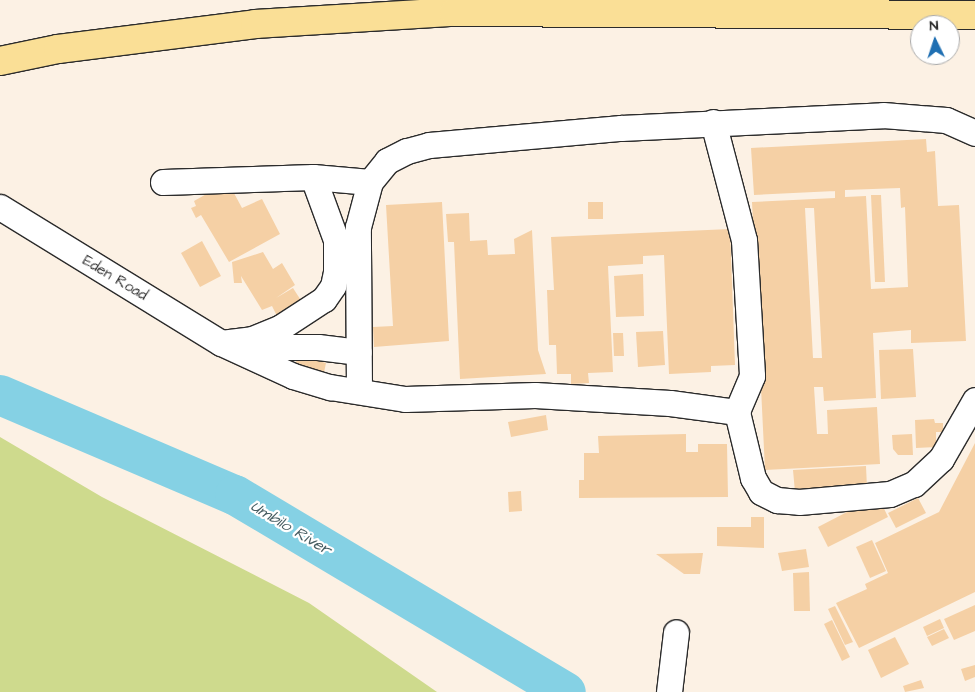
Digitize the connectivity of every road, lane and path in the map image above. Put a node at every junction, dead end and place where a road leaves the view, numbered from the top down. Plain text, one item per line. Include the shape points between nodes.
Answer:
1 (975, 14) edge
2 (0, 61) edge
3 (713, 122) junction
4 (973, 130) edge
5 (313, 177) junction
6 (163, 182) dead end
7 (370, 182) junction
8 (0, 207) edge
9 (225, 345) junction
10 (359, 352) junction
11 (359, 390) junction
12 (975, 400) edge
13 (737, 412) junction
14 (676, 632) dead end
15 (669, 692) edge

1 - 2 highway via 454,12 255,24 58,49
3 - 4 street via 893,116 946,120
3 - 7 street via 429,145 387,161
3 - 13 street via 744,240 752,376
5 - 6 street
5 - 7 street
5 - 9 street via 336,240 336,272 332,286 324,298 281,327 252,339
7 - 10 street via 358,226
8 - 9 street, Eden Road
9 - 10 street via 318,347
9 - 11 street, Eden Road via 293,376
10 - 11 street
11 - 13 street, Eden Road via 405,399 535,395 670,403
12 - 13 street via 941,459 914,484 890,494 799,502 777,500 762,492 753,478
14 - 15 street

